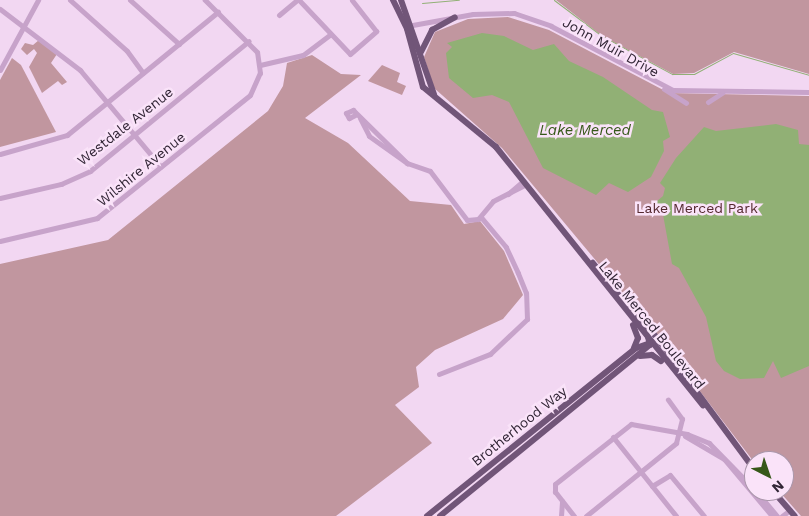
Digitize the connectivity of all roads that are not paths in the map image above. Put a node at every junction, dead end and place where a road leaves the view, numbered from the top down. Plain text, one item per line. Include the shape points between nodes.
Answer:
1 (38, 0) edge
2 (70, 0) edge
3 (130, 0) edge
4 (205, 0) edge
5 (298, 0) edge
6 (352, 0) edge
7 (393, 0) edge
8 (401, 0) edge
9 (0, 9) edge
10 (218, 12) junction
11 (279, 15) dead end
12 (455, 17) junction
13 (25, 25) junction
14 (409, 25) junction
15 (330, 35) junction
16 (249, 41) junction
17 (179, 44) junction
18 (421, 61) junction
19 (260, 65) junction
20 (0, 70) edge
21 (144, 73) junction
22 (659, 86) junction
23 (809, 92) edge
24 (722, 93) junction
25 (434, 95) junction
26 (108, 102) junction
27 (708, 102) dead end
28 (686, 103) dead end
29 (357, 116) dead end
30 (135, 134) junction
31 (0, 154) edge
32 (161, 167) junction
33 (524, 182) junction
34 (0, 198) edge
35 (481, 217) junction
36 (0, 241) edge
37 (584, 257) junction
38 (593, 263) junction
39 (628, 315) junction
40 (650, 342) junction
41 (628, 355) junction
42 (633, 361) junction
43 (439, 374) dead end
44 (679, 379) junction
45 (692, 386) junction
46 (668, 400) dead end
47 (703, 405) junction
48 (681, 433) junction
49 (613, 437) junction
50 (744, 456) edge
51 (641, 472) junction
52 (744, 478) edge
53 (652, 486) junction
54 (562, 501) junction
55 (764, 501) edge
56 (782, 501) edge
57 (790, 510) junction
58 (427, 516) edge
59 (440, 516) edge
60 (560, 516) edge
61 (574, 516) edge
62 (586, 516) edge
63 (676, 516) edge
64 (704, 516) edge
65 (772, 516) edge
66 (777, 516) edge
67 (782, 516) edge
68 (795, 516) edge

1 - 13 street
2 - 21 street via 127,51
3 - 17 street
4 - 10 street
5 - 11 street
5 - 15 street
6 - 15 street via 376,31 350,54
7 - 14 main road, Lake Merced Boulevard
8 - 14 main road, Lake Merced Boulevard
9 - 13 street
10 - 16 street
10 - 17 street
12 - 14 street, John Muir Drive
12 - 18 main road via 429,34
12 - 22 street, John Muir Drive via 502,12 526,16
13 - 20 street
13 - 26 street via 67,58
14 - 18 main road, Lake Merced Boulevard
14 - 25 main road, Lake Merced Boulevard via 418,77
15 - 19 street via 303,55
16 - 19 street
16 - 30 street, Westdale Avenue
17 - 21 street
18 - 25 main road, Lake Merced Boulevard
19 - 32 street, Wilshire Avenue via 250,95
21 - 26 street
22 - 24 street, John Muir Drive via 683,92
22 - 28 street
23 - 24 street, John Muir Drive
24 - 27 street
25 - 33 main road, Lake Merced Boulevard via 488,139
26 - 30 street
26 - 31 street via 60,139
29 - 35 street via 407,163 430,171 462,218
30 - 32 street
30 - 34 street, Westdale Avenue via 73,180
32 - 36 street, Wilshire Avenue via 97,218
33 - 35 street via 493,201
33 - 37 main road, Lake Merced Boulevard
35 - 43 street via 504,244 518,273 526,293 527,319 490,354
37 - 38 main road, Lake Merced Boulevard
37 - 39 main road, Lake Merced Boulevard
38 - 40 main road
38 - 45 main road, Lake Merced Boulevard via 641,316
39 - 40 main road, Lake Merced Boulevard
39 - 41 main road via 638,338
40 - 41 main road, Brotherhood Way
40 - 42 main road, Brotherhood Way
40 - 44 main road, Lake Merced Boulevard
40 - 45 main road
41 - 58 main road, Brotherhood Way
42 - 44 main road via 654,356
42 - 59 main road, Brotherhood Way
44 - 47 main road, Lake Merced Boulevard
45 - 47 main road, Lake Merced Boulevard
46 - 48 street via 682,419
47 - 50 main road, Lake Merced Boulevard
48 - 49 street via 631,424
48 - 51 street via 673,447
48 - 52 street via 715,447
48 - 65 street via 718,454
49 - 51 street
49 - 54 street via 554,486
51 - 53 street
51 - 62 street
53 - 63 street
53 - 64 street via 670,475
54 - 60 street
54 - 61 street
55 - 66 street
56 - 57 main road
57 - 67 street
57 - 68 main road

